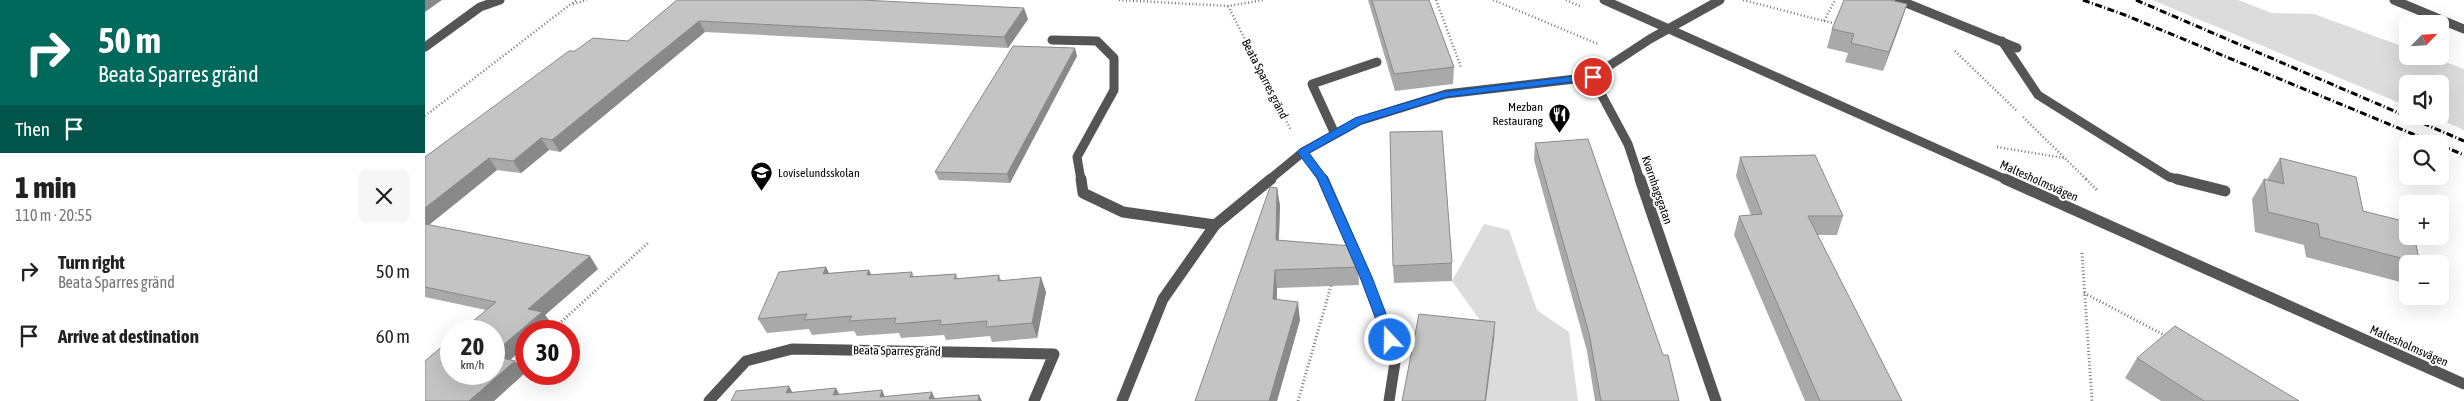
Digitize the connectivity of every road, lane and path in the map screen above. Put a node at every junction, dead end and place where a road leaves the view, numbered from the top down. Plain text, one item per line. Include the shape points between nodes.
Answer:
1 (500, 0) edge
2 (576, 0) edge
3 (587, 0) edge
4 (1119, 0) edge
5 (1264, 0) edge
6 (1436, 0) edge
7 (1493, 0) edge
8 (1604, 0) edge
9 (1720, 0) edge
10 (1743, 0) edge
11 (1835, 0) edge
12 (1899, 0) edge
13 (2394, 0) edge
14 (571, 4) junction
15 (1228, 6) junction
16 (1824, 21) junction
17 (1837, 24) edge
18 (1668, 29) junction
19 (2464, 29) edge
20 (1052, 40) dead end
21 (2002, 41) junction
22 (425, 47) edge
23 (2017, 48) dead end
24 (1625, 55) junction
25 (1377, 62) dead end
26 (1593, 77) junction
27 (1471, 91) junction
28 (425, 116) edge
29 (1335, 134) junction
30 (2000, 146) dead end
31 (1303, 152) junction
32 (2065, 158) dead end
33 (2225, 191) dead end
34 (1215, 225) junction
35 (648, 243) dead end
36 (1352, 244) junction
37 (2082, 253) dead end
38 (2084, 293) junction
39 (563, 320) edge
40 (2172, 340) edge
41 (2464, 384) edge
42 (709, 401) edge
43 (1034, 401) edge
44 (1122, 401) edge
45 (1298, 401) edge
46 (1389, 401) edge
47 (1717, 401) edge
48 (2092, 401) edge

1 - 22 street via 480,7
2 - 14 path
3 - 14 path
4 - 15 path
5 - 15 path
6 - 27 path
7 - 24 path
8 - 18 street, Maltesholmsvägen
9 - 18 street
10 - 16 path
11 - 16 path
12 - 21 street
13 - 19 street
14 - 28 path
15 - 31 path, Beata Sparres gränd
16 - 17 path
18 - 24 street
18 - 41 street, Maltesholmsvägen
20 - 34 street via 1097,42 1114,58 1114,90 1077,157 1083,193 1123,212
21 - 23 street
21 - 33 street via 2038,95 2169,177
24 - 26 street
25 - 29 street via 1312,84
26 - 27 street
26 - 47 street, Kvarnhagsgatan via 1627,144
27 - 29 street via 1445,94 1359,120
29 - 31 street
30 - 32 path
31 - 34 street
31 - 36 street via 1322,177
34 - 44 street via 1163,299
35 - 39 path
36 - 45 path via 1333,279
36 - 46 street via 1396,356
37 - 38 path
38 - 40 path
38 - 48 path
42 - 43 street, Beata Sparres gränd via 746,362 792,349 1054,354

